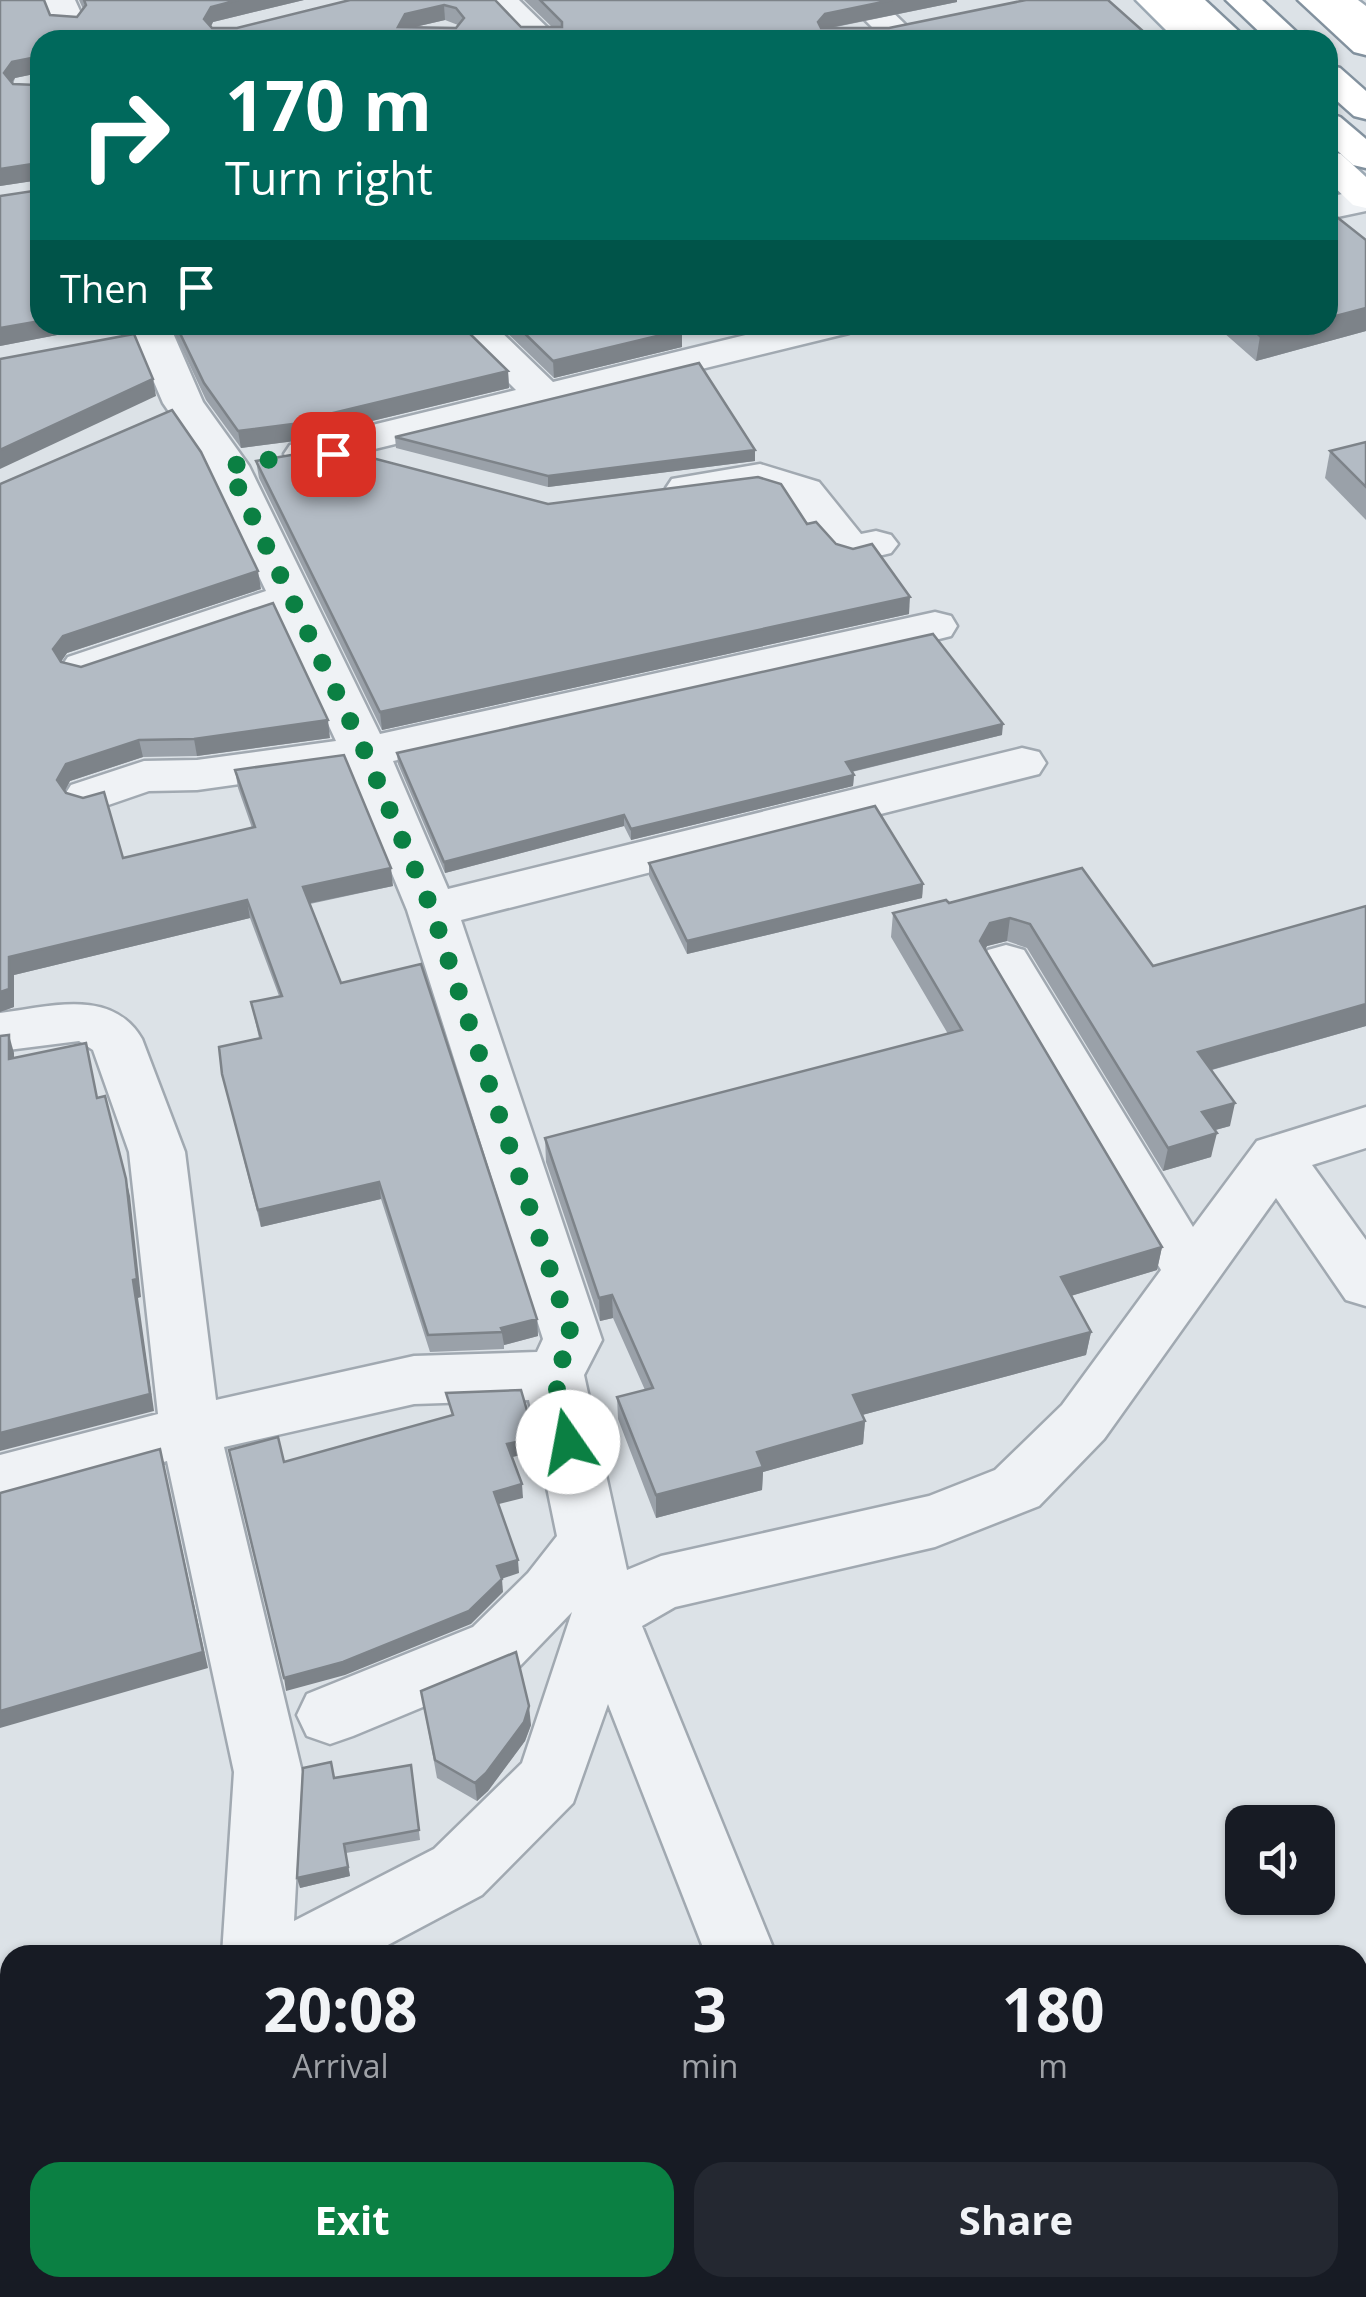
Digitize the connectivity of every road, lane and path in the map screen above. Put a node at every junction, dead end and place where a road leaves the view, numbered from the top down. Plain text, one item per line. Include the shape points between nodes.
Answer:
1 (500, 0) edge
2 (861, 0) edge
3 (1152, 0) edge
4 (1185, 0) edge
5 (1242, 0) edge
6 (1322, 2) edge
7 (929, 22) edge
8 (1366, 22) edge
9 (894, 28) junction
10 (533, 30) edge
11 (884, 30) edge
12 (1184, 30) edge
13 (1220, 30) edge
14 (1276, 30) edge
15 (1366, 45) edge
16 (1338, 84) edge
17 (1366, 109) edge
18 (1338, 133) edge
19 (1366, 157) edge
20 (1338, 171) edge
21 (1366, 198) edge
22 (1338, 205) edge
23 (140, 335) edge
24 (481, 335) edge
25 (688, 335) edge
26 (785, 335) edge
27 (711, 355) junction
28 (545, 396) junction
29 (306, 454) junction
30 (228, 466) junction
31 (416, 470) edge
32 (646, 494) edge
33 (876, 544) edge
34 (290, 597) junction
35 (935, 626) dead end
36 (84, 666) edge
37 (365, 752) junction
38 (1022, 763) dead end
39 (88, 796) edge
40 (432, 910) junction
41 (1006, 963) dead end
42 (0, 1032) edge
43 (1366, 1127) edge
44 (1276, 1156) junction
45 (1192, 1273) junction
46 (1366, 1284) edge
47 (554, 1375) junction
48 (190, 1430) junction
49 (0, 1481) edge
50 (590, 1540) junction
51 (605, 1616) junction
52 (330, 1715) dead end
53 (258, 1945) edge
54 (318, 1945) edge
55 (737, 1945) edge

1 - 10 street
2 - 9 street
3 - 12 main road
4 - 13 main road
5 - 14 main road
6 - 8 main road
6 - 15 main road
7 - 9 street
9 - 11 street
16 - 17 main road
18 - 19 main road
20 - 21 main road
21 - 22 street
23 - 30 street via 166,411
24 - 28 street
25 - 27 street
26 - 27 street
27 - 28 street
28 - 29 street
29 - 30 street
29 - 31 street via 360,455
30 - 34 street
32 - 33 street via 760,477 804,492 851,550
34 - 36 street
34 - 37 street
35 - 37 street
37 - 39 street via 144,776
37 - 40 street
38 - 40 street
40 - 47 street via 573,1340
41 - 45 street
42 - 48 street via 88,1021 116,1039 156,1152
43 - 44 street
44 - 45 street
44 - 46 street
45 - 51 street via 1083,1422 1017,1488 935,1520 662,1584
47 - 48 street via 414,1380
47 - 50 street
48 - 49 street
48 - 53 street via 268,1772
50 - 51 street
50 - 52 street via 496,1648
51 - 54 street via 548,1781 458,1872
51 - 55 street

